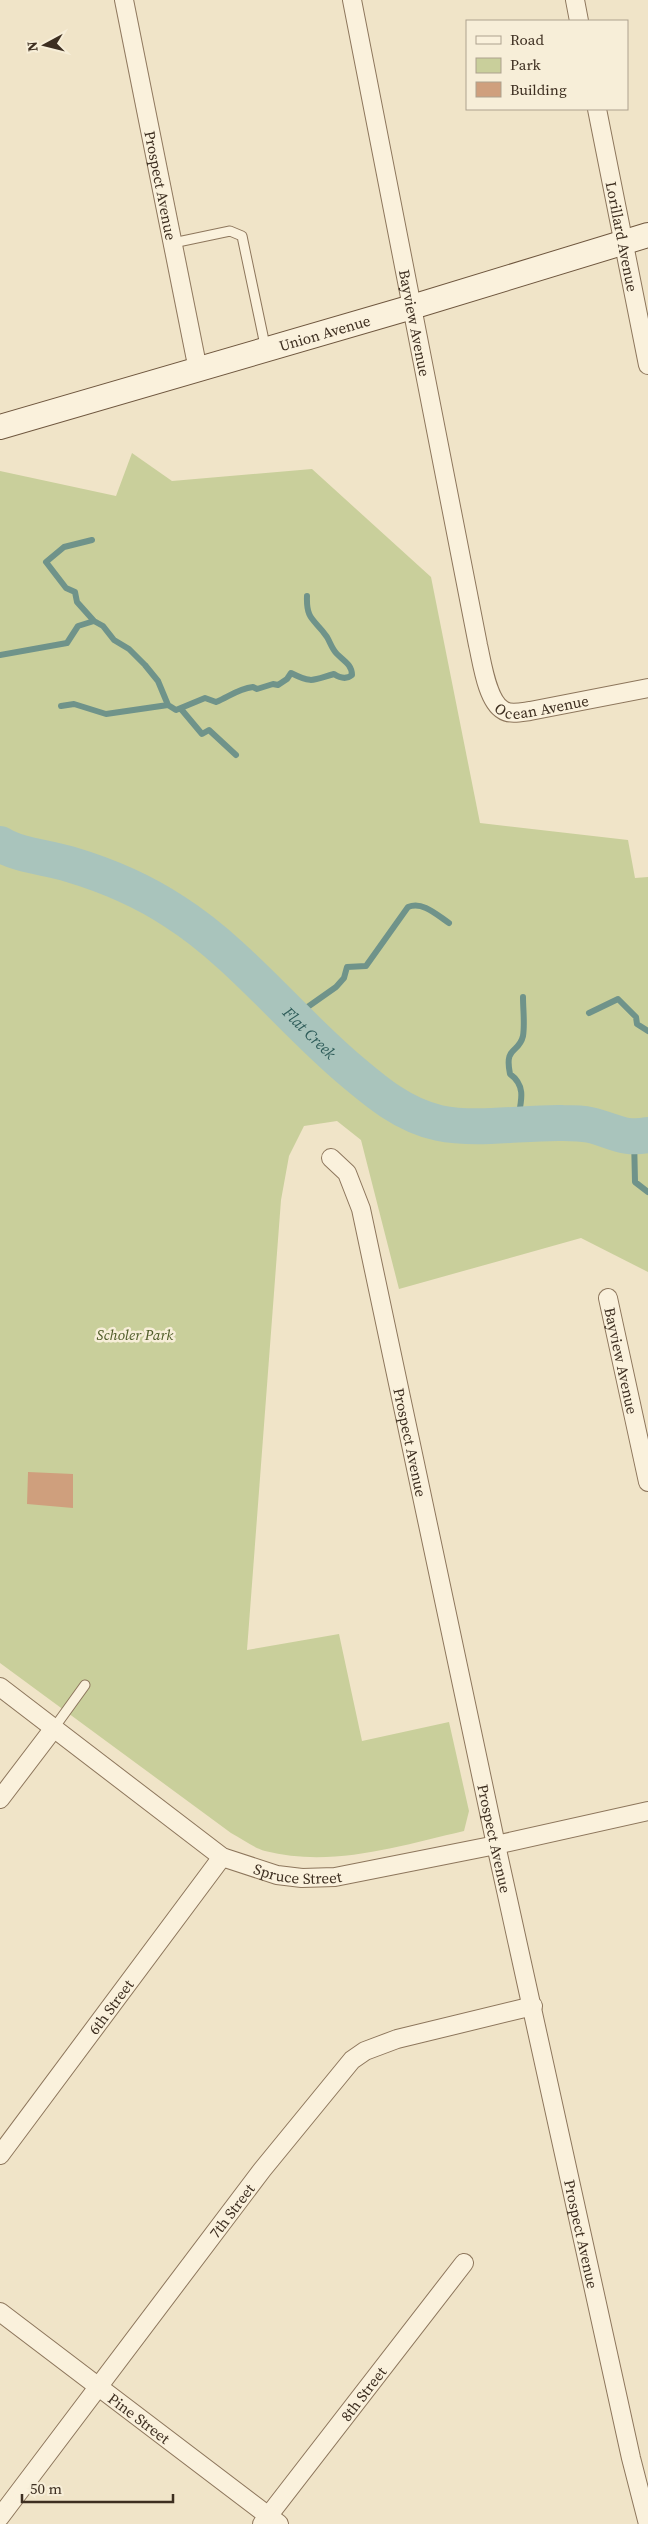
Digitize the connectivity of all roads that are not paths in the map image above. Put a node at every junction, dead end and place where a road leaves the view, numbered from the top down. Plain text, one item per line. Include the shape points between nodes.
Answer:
1 (124, 0) edge
2 (352, 0) edge
3 (575, 0) edge
4 (579, 20) edge
5 (597, 110) edge
6 (648, 235) edge
7 (624, 242) junction
8 (173, 243) junction
9 (412, 307) junction
10 (266, 350) junction
11 (648, 365) edge
12 (198, 370) junction
13 (0, 427) edge
14 (478, 645) joint
15 (648, 688) edge
16 (331, 1158) dead end
17 (608, 1298) dead end
18 (648, 1482) edge
19 (85, 1685) dead end
20 (0, 1687) edge
21 (54, 1728) junction
22 (0, 1799) edge
23 (648, 1811) edge
24 (496, 1844) junction
25 (222, 1857) junction
26 (533, 2006) junction
27 (0, 2155) edge
28 (464, 2262) dead end
29 (0, 2312) edge
30 (97, 2386) junction
31 (0, 2517) edge
32 (270, 2521) edge
33 (648, 2524) edge

1 - 8 street, Prospect Avenue
2 - 9 street, Bayview Avenue
3 - 4 street
5 - 7 street, Lorillard Avenue
6 - 7 street, Union Avenue
7 - 9 street, Union Avenue
7 - 11 street, Lorillard Avenue
8 - 10 lane via 230,231 242,236
8 - 12 street, Prospect Avenue
9 - 10 street, Union Avenue
9 - 14 street, Bayview Avenue
10 - 12 street, Union Avenue
12 - 13 street, Union Avenue
14 - 15 street, Ocean Avenue via 494,700 502,710 530,711
16 - 24 street, Prospect Avenue via 347,1173 361,1209
17 - 18 street, Bayview Avenue
19 - 21 lane
20 - 21 street, Spruce Street
21 - 22 street
21 - 25 street, Spruce Street
23 - 24 street, Spruce Street
24 - 25 street, Spruce Street via 335,1877 277,1875
24 - 26 street, Prospect Avenue
25 - 27 street, 6th Street
26 - 30 street, 7th Street via 397,2039 365,2051 352,2060 262,2170
26 - 33 street, Prospect Avenue
28 - 32 street, 8th Street
29 - 30 street, Pine Street
30 - 31 street, 7th Street
30 - 32 street, Pine Street

